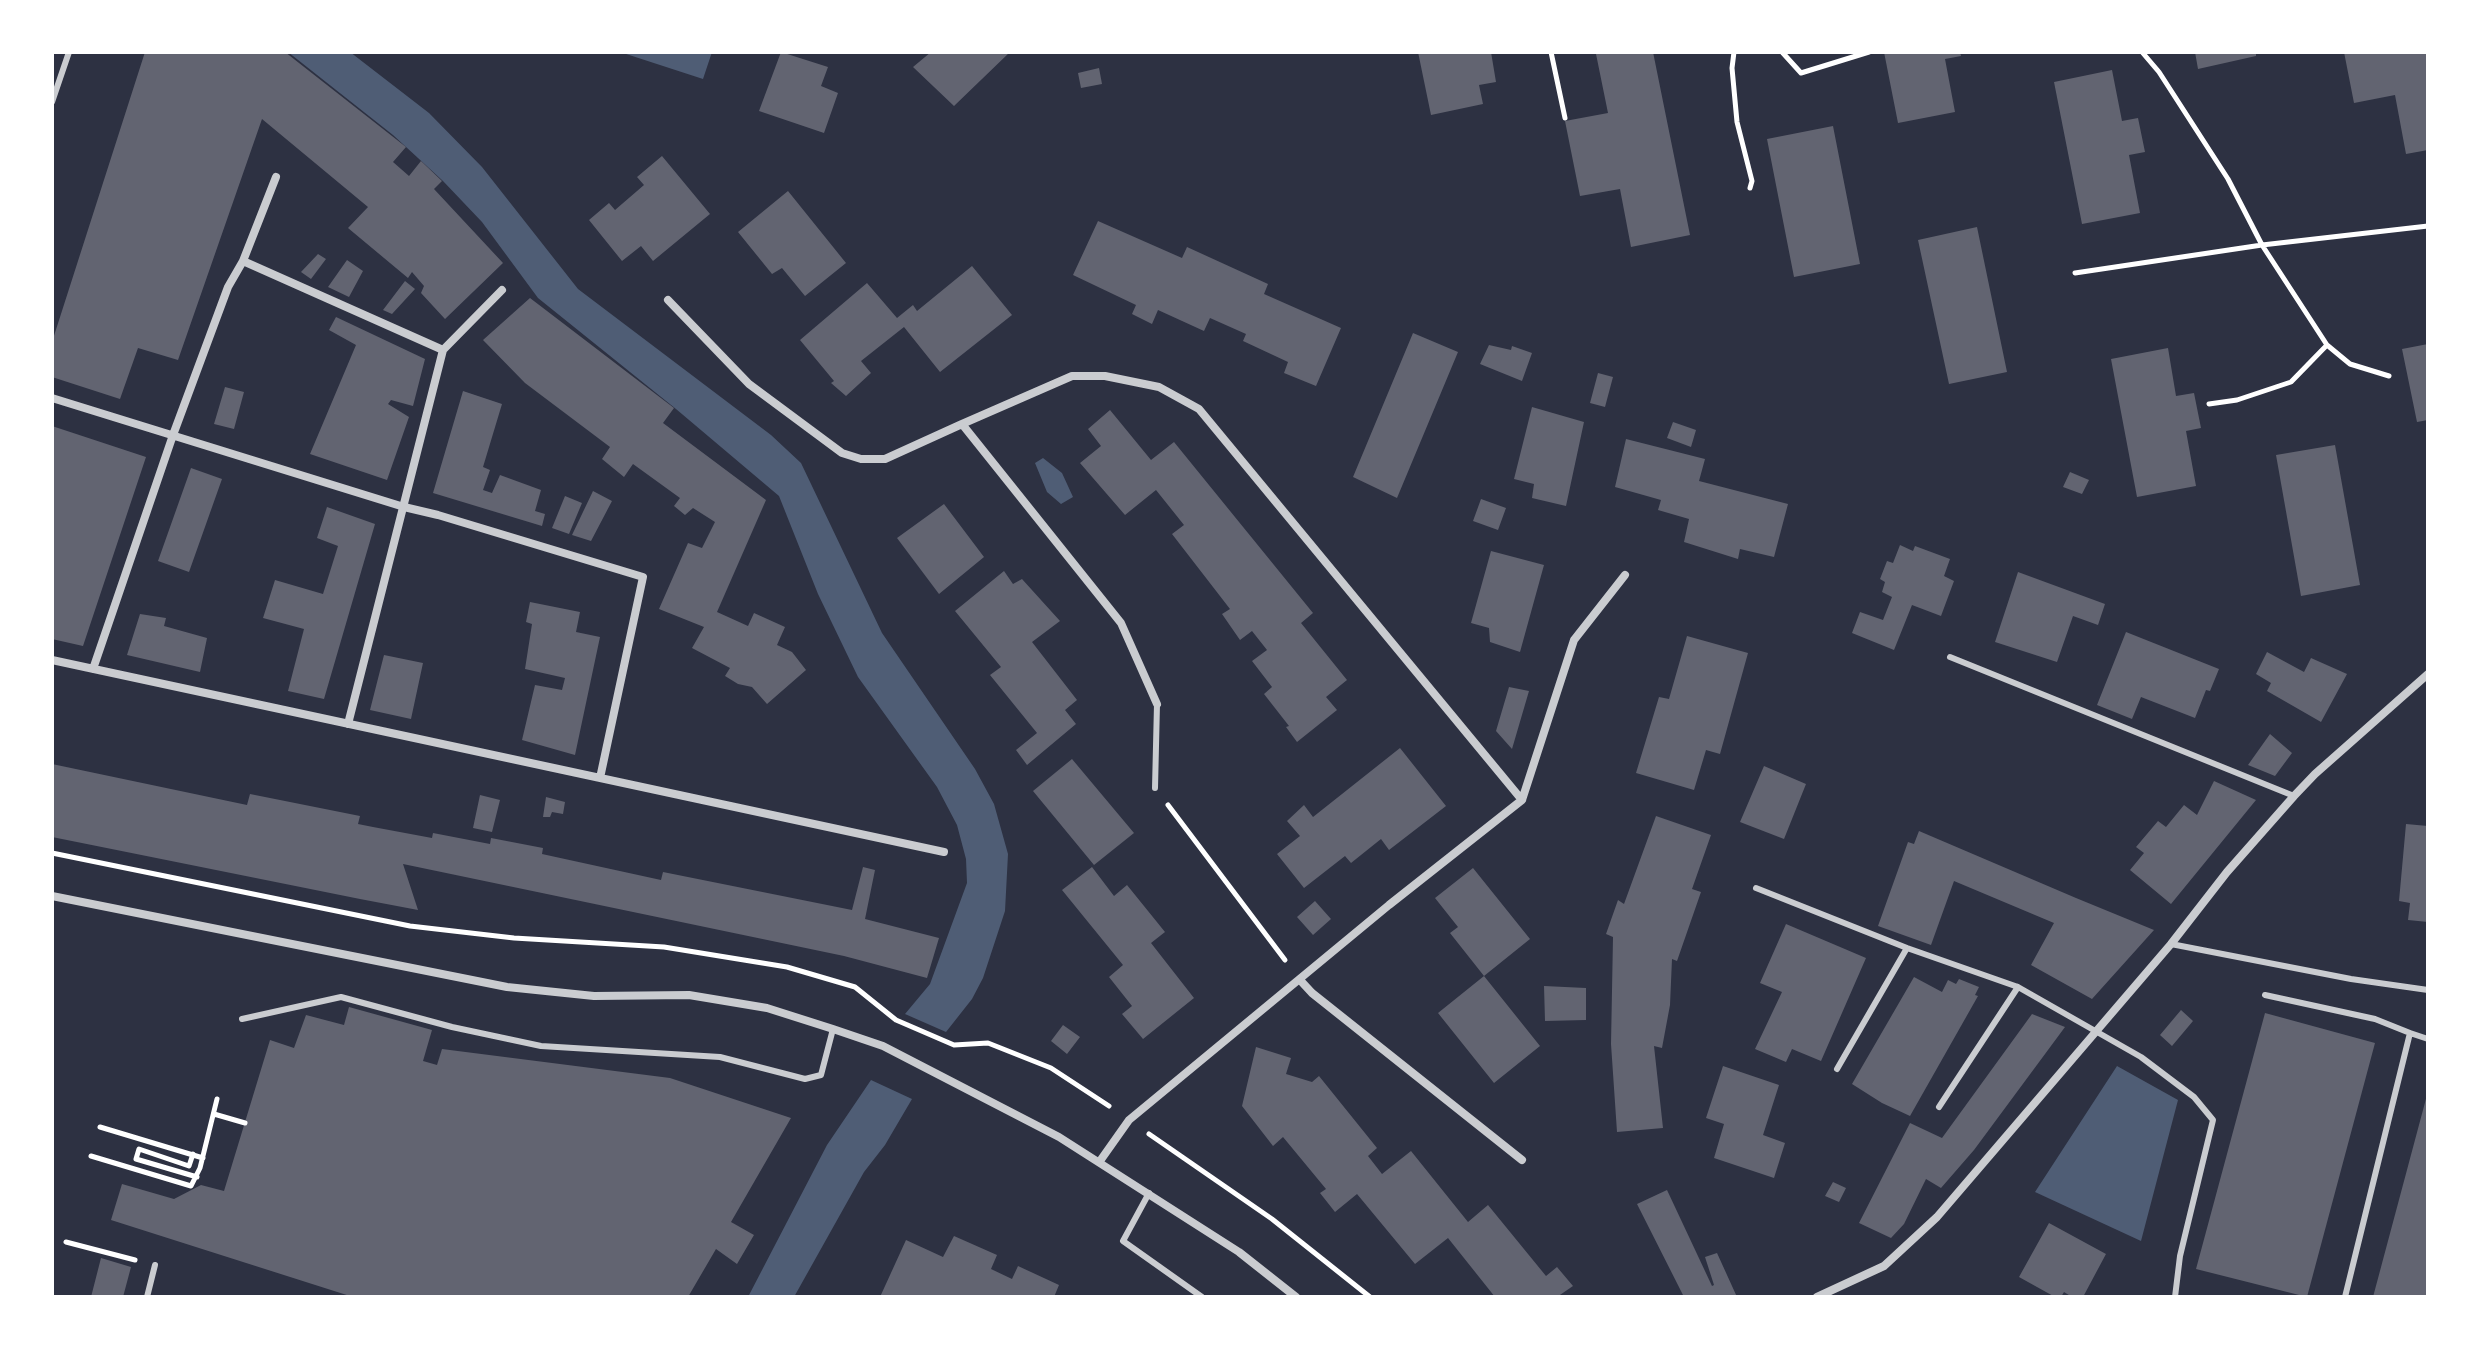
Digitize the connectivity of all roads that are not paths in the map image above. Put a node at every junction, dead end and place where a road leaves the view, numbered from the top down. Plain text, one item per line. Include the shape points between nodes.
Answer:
1 (69, 52) edge
2 (52, 102) edge
3 (276, 177) dead end
4 (243, 261) junction
5 (502, 290) dead end
6 (668, 300) dead end
7 (443, 350) junction
8 (52, 398) edge
9 (962, 424) junction
10 (173, 435) junction
11 (404, 507) junction
12 (1625, 575) dead end
13 (1950, 657) dead end
14 (52, 660) edge
15 (93, 669) junction
16 (2428, 674) edge
17 (1157, 704) joint
18 (348, 724) junction
19 (600, 778) junction
20 (1155, 788) road end
21 (2294, 796) junction
22 (1522, 800) junction
23 (944, 852) dead end
24 (1756, 888) dead end
25 (52, 896) edge
26 (2171, 944) junction
27 (1907, 948) junction
28 (1300, 980) junction
29 (2018, 987) junction
30 (2428, 990) edge
31 (2265, 995) dead end
32 (242, 1019) dead end
33 (833, 1029) junction
34 (2097, 1031) junction
35 (2410, 1033) junction
36 (2428, 1039) edge
37 (1837, 1069) dead end
38 (1939, 1107) dead end
39 (1522, 1160) dead end
40 (1100, 1161) junction
41 (1149, 1193) junction
42 (155, 1265) road end
43 (147, 1297) edge
44 (1202, 1297) edge
45 (1296, 1297) edge
46 (1817, 1297) edge
47 (2175, 1297) edge
48 (2345, 1297) edge

1 - 2 lane
3 - 4 street
4 - 7 street
4 - 10 street via 228,287
5 - 7 street
6 - 9 street via 749,384 842,453 885,459
7 - 11 street
8 - 10 street
9 - 17 street via 1121,623
9 - 22 street via 1072,376 1105,376 1159,387 1199,409
10 - 11 street
10 - 15 street
11 - 18 street
11 - 19 street via 643,577
12 - 22 street via 1574,640
13 - 21 lane
14 - 15 street
15 - 18 street
16 - 21 street
17 - 20 lane
18 - 19 street
19 - 23 street
21 - 26 street
22 - 28 street
24 - 27 lane
25 - 33 street via 507,987 594,996 689,995 767,1008
26 - 30 lane
26 - 34 street
27 - 29 lane
27 - 37 lane
28 - 39 street
28 - 40 street via 1129,1120
29 - 34 lane
29 - 38 lane
31 - 35 lane via 2375,1019
32 - 33 lane via 341,997 541,1046 720,1057 805,1079 821,1075
33 - 40 street via 883,1046
34 - 46 street via 1937,1217 1884,1266
34 - 47 lane via 2194,1097 2213,1120
35 - 36 lane
35 - 48 lane
40 - 41 street
41 - 44 lane via 1123,1241
41 - 45 street
42 - 43 lane

